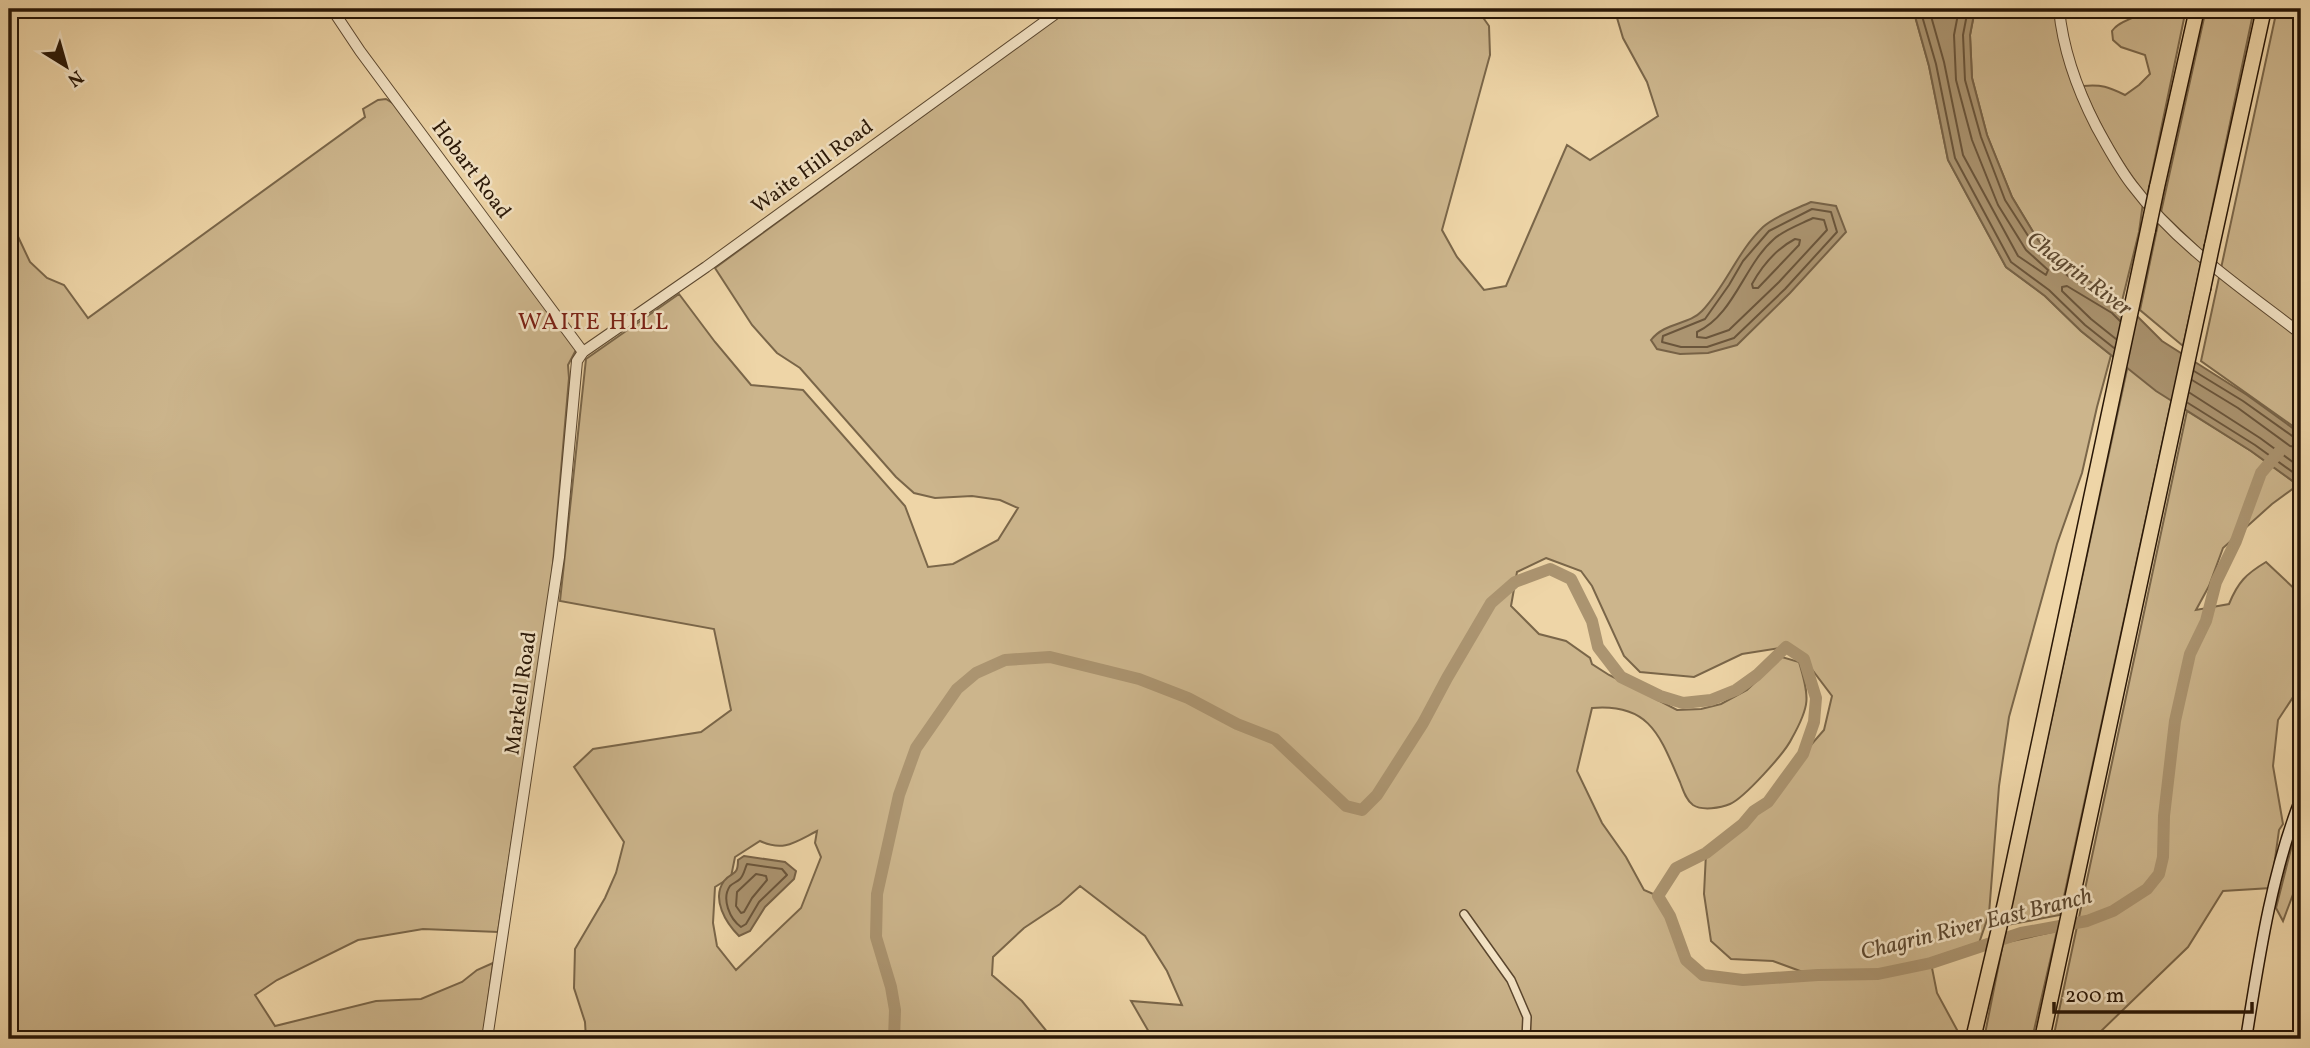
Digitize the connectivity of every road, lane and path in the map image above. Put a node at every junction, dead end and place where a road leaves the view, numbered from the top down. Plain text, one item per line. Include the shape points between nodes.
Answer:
1 (332, 9) edge
2 (1062, 9) edge
3 (2059, 9) edge
4 (2197, 9) edge
5 (2264, 9) edge
6 (2301, 334) edge
7 (583, 352) junction
8 (2301, 798) edge
9 (1464, 914) dead end
10 (487, 1039) edge
11 (1526, 1039) edge
12 (1973, 1039) edge
13 (2042, 1039) edge
14 (2246, 1039) edge

1 - 7 street, Hobart Road
2 - 7 street, Waite Hill Road
3 - 6 street via 2071,71 2083,101 2133,187 2189,244
4 - 12 highway, bridge
5 - 13 highway, bridge
7 - 10 street, Markell Road via 577,360 559,557
8 - 14 main road via 2270,904
9 - 11 street via 1511,980 1527,1017

